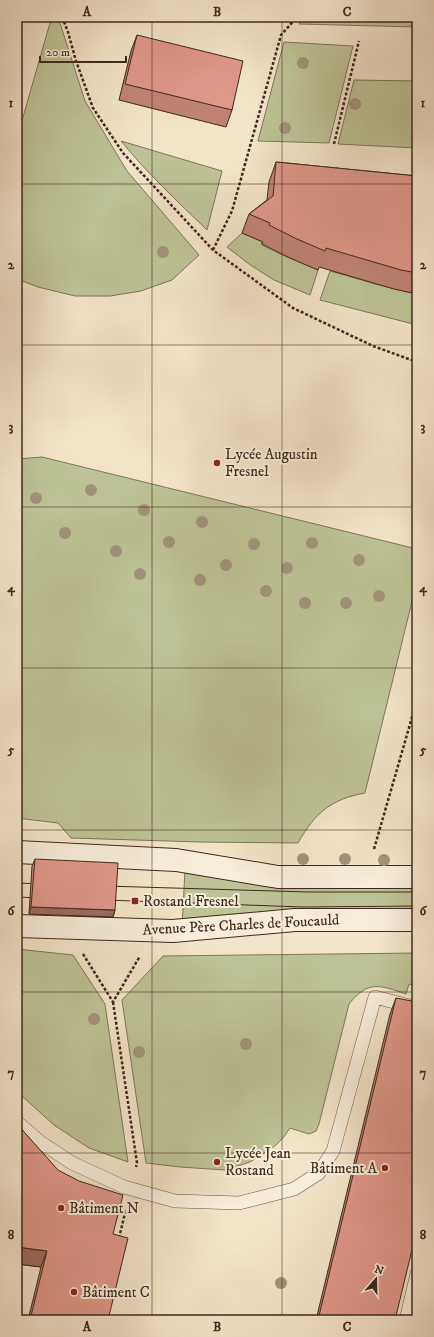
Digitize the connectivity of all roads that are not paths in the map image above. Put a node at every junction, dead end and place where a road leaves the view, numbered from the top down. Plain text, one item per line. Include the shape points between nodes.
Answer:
1 (17, 852) edge
2 (417, 877) edge
3 (417, 920) edge
4 (17, 926) edge
5 (417, 1008) edge
6 (17, 1122) edge
7 (417, 1274) edge
8 (406, 1320) edge

1 - 2 main road via 176,860 278,877
3 - 4 main road, Avenue Père Charles de Foucauld via 296,920 173,931
5 - 6 lane via 375,997 333,1152 319,1173 294,1189 240,1203 175,1201 124,1187 72,1163 40,1142
7 - 8 lane

